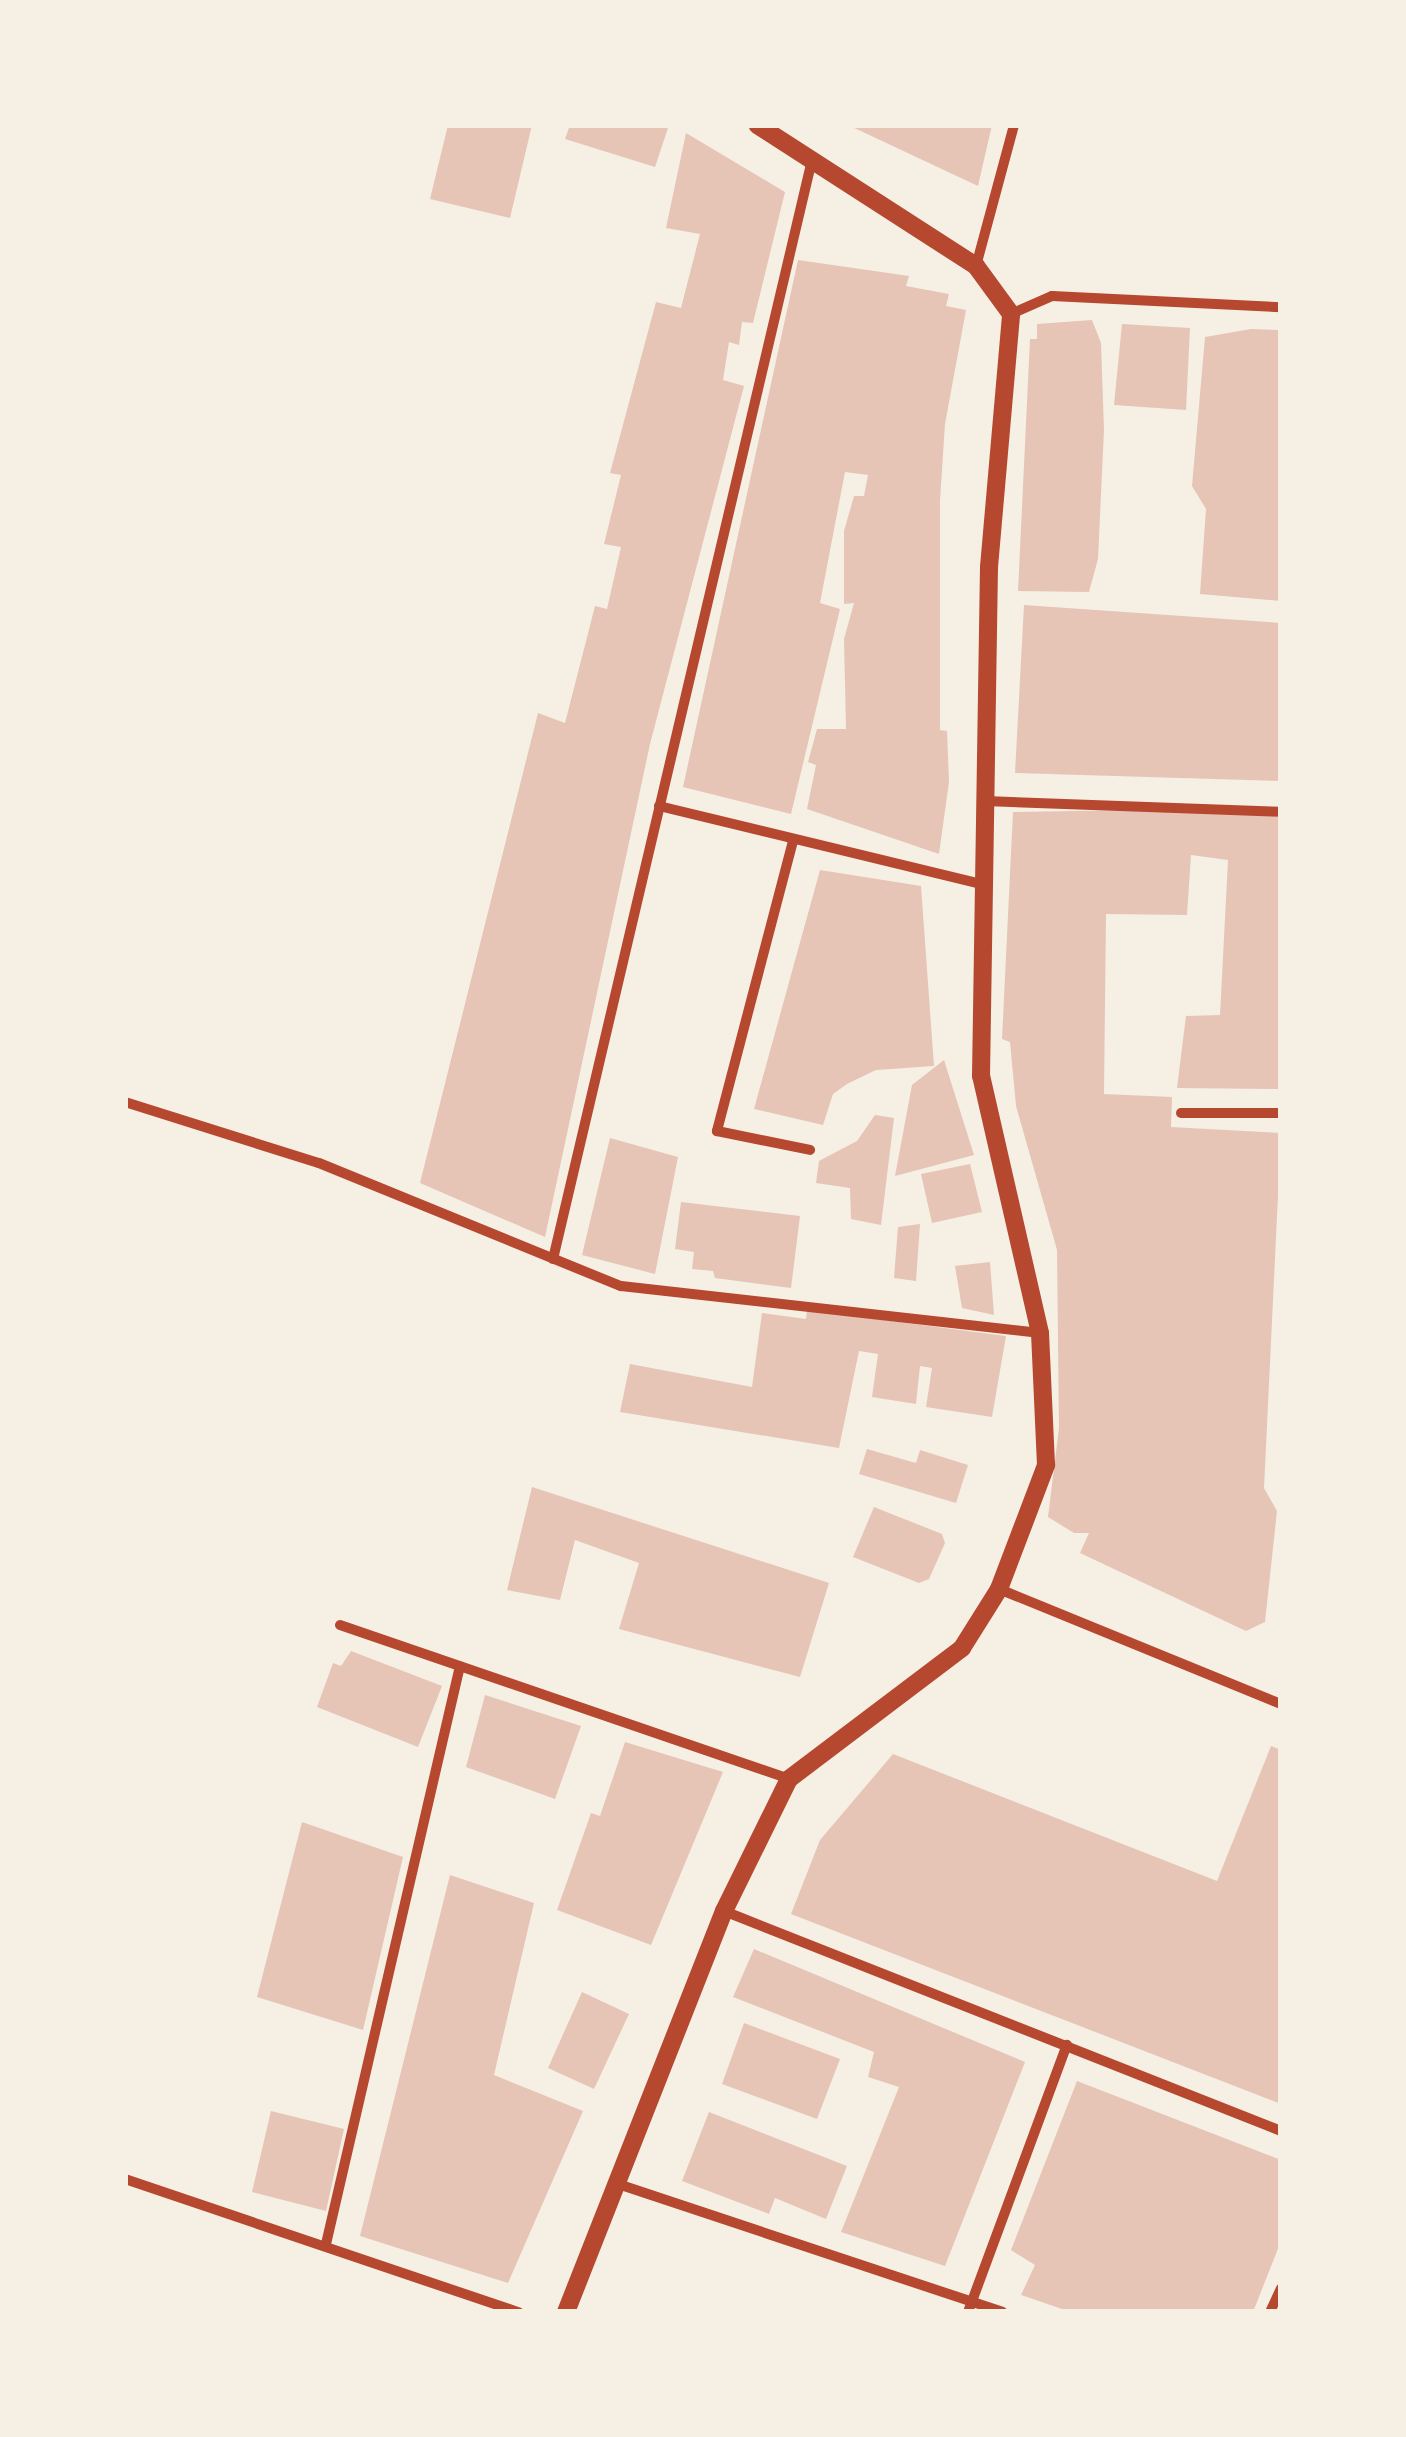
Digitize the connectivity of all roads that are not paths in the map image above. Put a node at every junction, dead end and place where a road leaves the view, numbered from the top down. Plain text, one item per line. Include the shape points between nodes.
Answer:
1 (757, 125) edge
2 (1014, 125) edge
3 (811, 164) junction
4 (976, 266) junction
5 (1281, 306) edge
6 (1010, 314) junction
7 (984, 801) junction
8 (660, 806) junction
9 (1281, 812) edge
10 (793, 841) junction
11 (981, 884) junction
12 (125, 1102) edge
13 (1180, 1113) dead end
14 (1281, 1113) edge
15 (810, 1150) dead end
16 (553, 1259) junction
17 (1040, 1333) junction
18 (999, 1589) junction
19 (340, 1624) dead end
20 (460, 1666) junction
21 (1281, 1704) edge
22 (789, 1779) junction
23 (724, 1911) junction
24 (1067, 2045) junction
25 (1281, 2131) edge
26 (125, 2180) edge
27 (618, 2184) junction
28 (326, 2244) junction
29 (1281, 2288) edge
30 (970, 2307) edge
31 (519, 2312) edge
32 (566, 2312) edge
33 (1002, 2312) edge
34 (1270, 2312) edge

1 - 3 street
2 - 4 street
3 - 4 street
3 - 8 street
4 - 6 street
5 - 6 street via 1052,296
6 - 7 street via 989,567
7 - 9 street
7 - 11 street
8 - 10 street
8 - 16 street
10 - 11 street
10 - 15 street via 717,1131
11 - 17 street via 981,1076
12 - 16 street via 319,1163
13 - 14 street
16 - 17 street via 620,1286
17 - 18 street via 1046,1465
18 - 21 street
18 - 22 street via 962,1648
19 - 20 street
20 - 22 street
20 - 28 street
22 - 23 street
23 - 24 street
23 - 27 street
24 - 25 street
24 - 30 street
26 - 28 street
27 - 30 street
27 - 32 street
28 - 31 street
29 - 34 street
30 - 33 street

